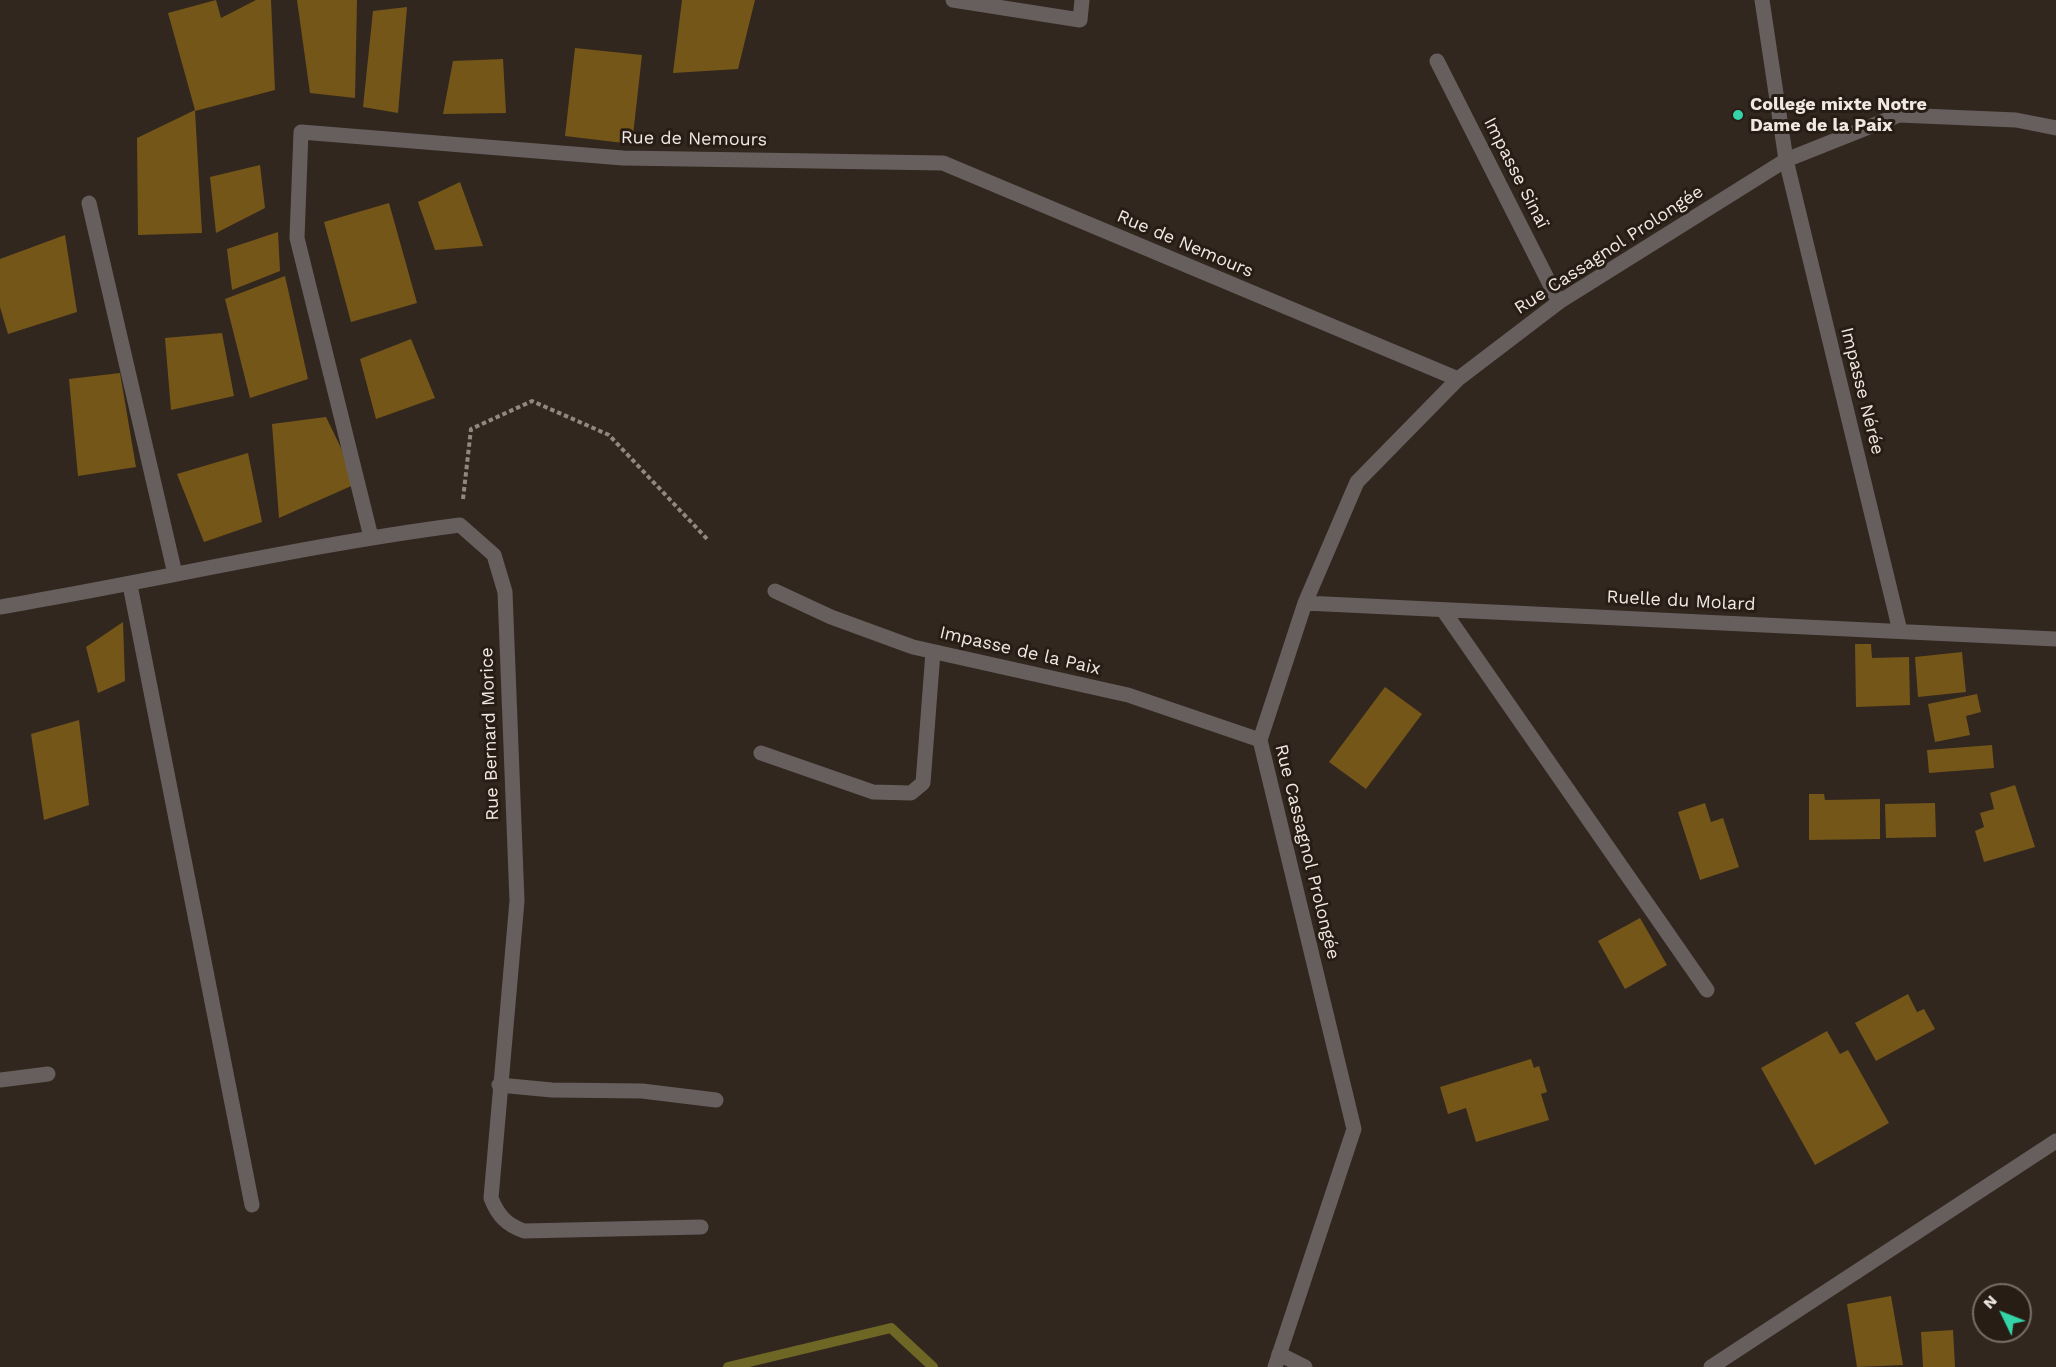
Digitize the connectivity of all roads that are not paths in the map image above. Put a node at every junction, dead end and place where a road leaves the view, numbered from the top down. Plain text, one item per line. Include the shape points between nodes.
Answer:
1 (953, 0) edge
2 (1082, 0) edge
3 (1762, 0) edge
4 (1437, 62) dead end
5 (2056, 128) edge
6 (1786, 160) junction
7 (89, 202) dead end
8 (1559, 302) junction
9 (1458, 379) junction
10 (371, 537) junction
11 (175, 574) junction
12 (130, 585) junction
13 (775, 591) dead end
14 (1305, 603) junction
15 (0, 607) edge
16 (1443, 610) junction
17 (1900, 631) junction
18 (2056, 639) edge
19 (933, 652) junction
20 (1260, 740) junction
21 (762, 753) dead end
22 (1707, 990) dead end
23 (48, 1074) dead end
24 (0, 1080) edge
25 (500, 1085) junction
26 (716, 1100) dead end
27 (2056, 1141) edge
28 (252, 1204) dead end
29 (701, 1227) dead end
30 (1277, 1360) edge
31 (1305, 1367) edge
32 (1711, 1367) edge

1 - 2 street via 1080,20
3 - 6 street, Impasse Nérée
4 - 8 street, Impasse Sinaï
5 - 6 street, Rue Cassagnol Prolongée via 2016,120 1899,115
6 - 8 street, Rue Cassagnol Prolongée
6 - 17 street, Impasse Nérée
7 - 11 street
8 - 9 street, Rue Cassagnol Prolongée
9 - 10 street, Rue de Nemours via 943,163 623,158 301,132 297,238
9 - 14 street, Rue Cassagnol Prolongée via 1357,482
10 - 11 street
10 - 25 street, Rue Bernard Morice via 460,525 494,555 505,592 517,901
11 - 12 street
12 - 15 street
12 - 28 street
13 - 19 street, Impasse de la Paix via 831,617
14 - 16 street, Ruelle du Molard
14 - 20 street, Rue Cassagnol Prolongée
16 - 17 street, Ruelle du Molard
16 - 22 street
17 - 18 street, Ruelle du Molard
19 - 20 street, Impasse de la Paix via 1128,695
19 - 21 street via 923,783 911,793 873,792
20 - 30 street, Rue Cassagnol Prolongée via 1354,1129
23 - 24 street
25 - 26 street via 642,1091
25 - 29 street, Rue Bernard Morice via 491,1198 496,1212 510,1226 524,1231
27 - 32 street
30 - 31 street

